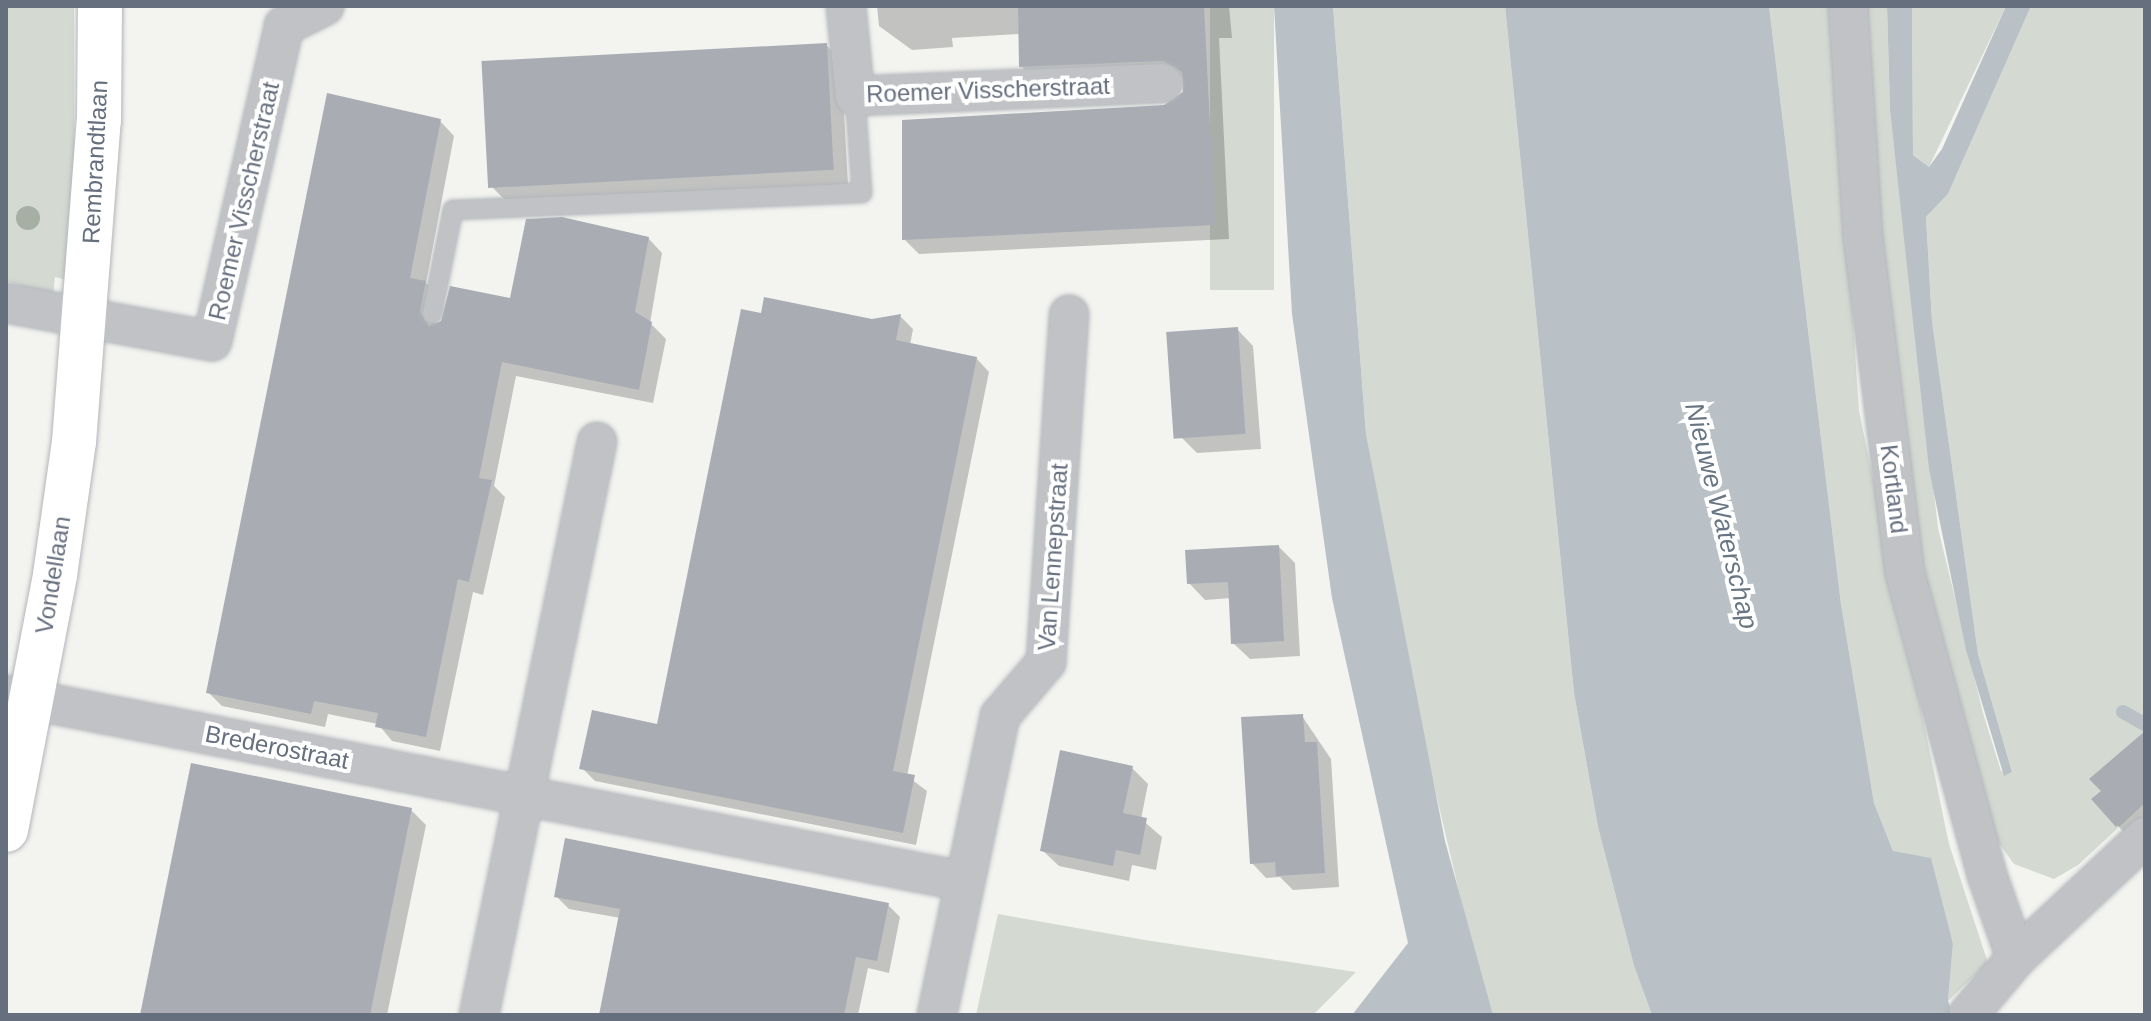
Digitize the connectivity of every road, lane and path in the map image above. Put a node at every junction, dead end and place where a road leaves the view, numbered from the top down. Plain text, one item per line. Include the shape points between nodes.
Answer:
1 (100, 6) edge
2 (324, 6) edge
3 (846, 6) edge
4 (1848, 6) edge
5 (1163, 83) dead end
6 (855, 96) junction
7 (6, 303) edge
8 (432, 314) dead end
9 (1069, 315) dead end
10 (86, 317) junction
11 (597, 442) dead end
12 (19, 697) edge
13 (521, 794) junction
14 (6, 830) edge
15 (2145, 837) edge
16 (962, 881) junction
17 (2016, 958) junction
18 (1973, 1010) edge
19 (479, 1015) edge
20 (937, 1015) edge

1 - 10 street, Rembrandtlaan via 99,120
2 - 10 street, Roemer Visscherstraat via 284,26 212,341
3 - 6 street, Roemer Visscherstraat
4 - 17 street, Kortland via 1863,237 1905,573 1987,875
5 - 6 street, Roemer Visscherstraat
6 - 8 lane via 862,193 453,210
7 - 10 street
9 - 16 street, Van Lennepstraat via 1046,662 1000,716
10 - 12 street, Vondellaan via 74,442
11 - 13 street
12 - 13 street, Brederostraat
12 - 14 street, Vondellaan
13 - 16 street, Brederostraat
13 - 19 street
15 - 17 street
16 - 20 street, Van Lennepstraat
17 - 18 street

